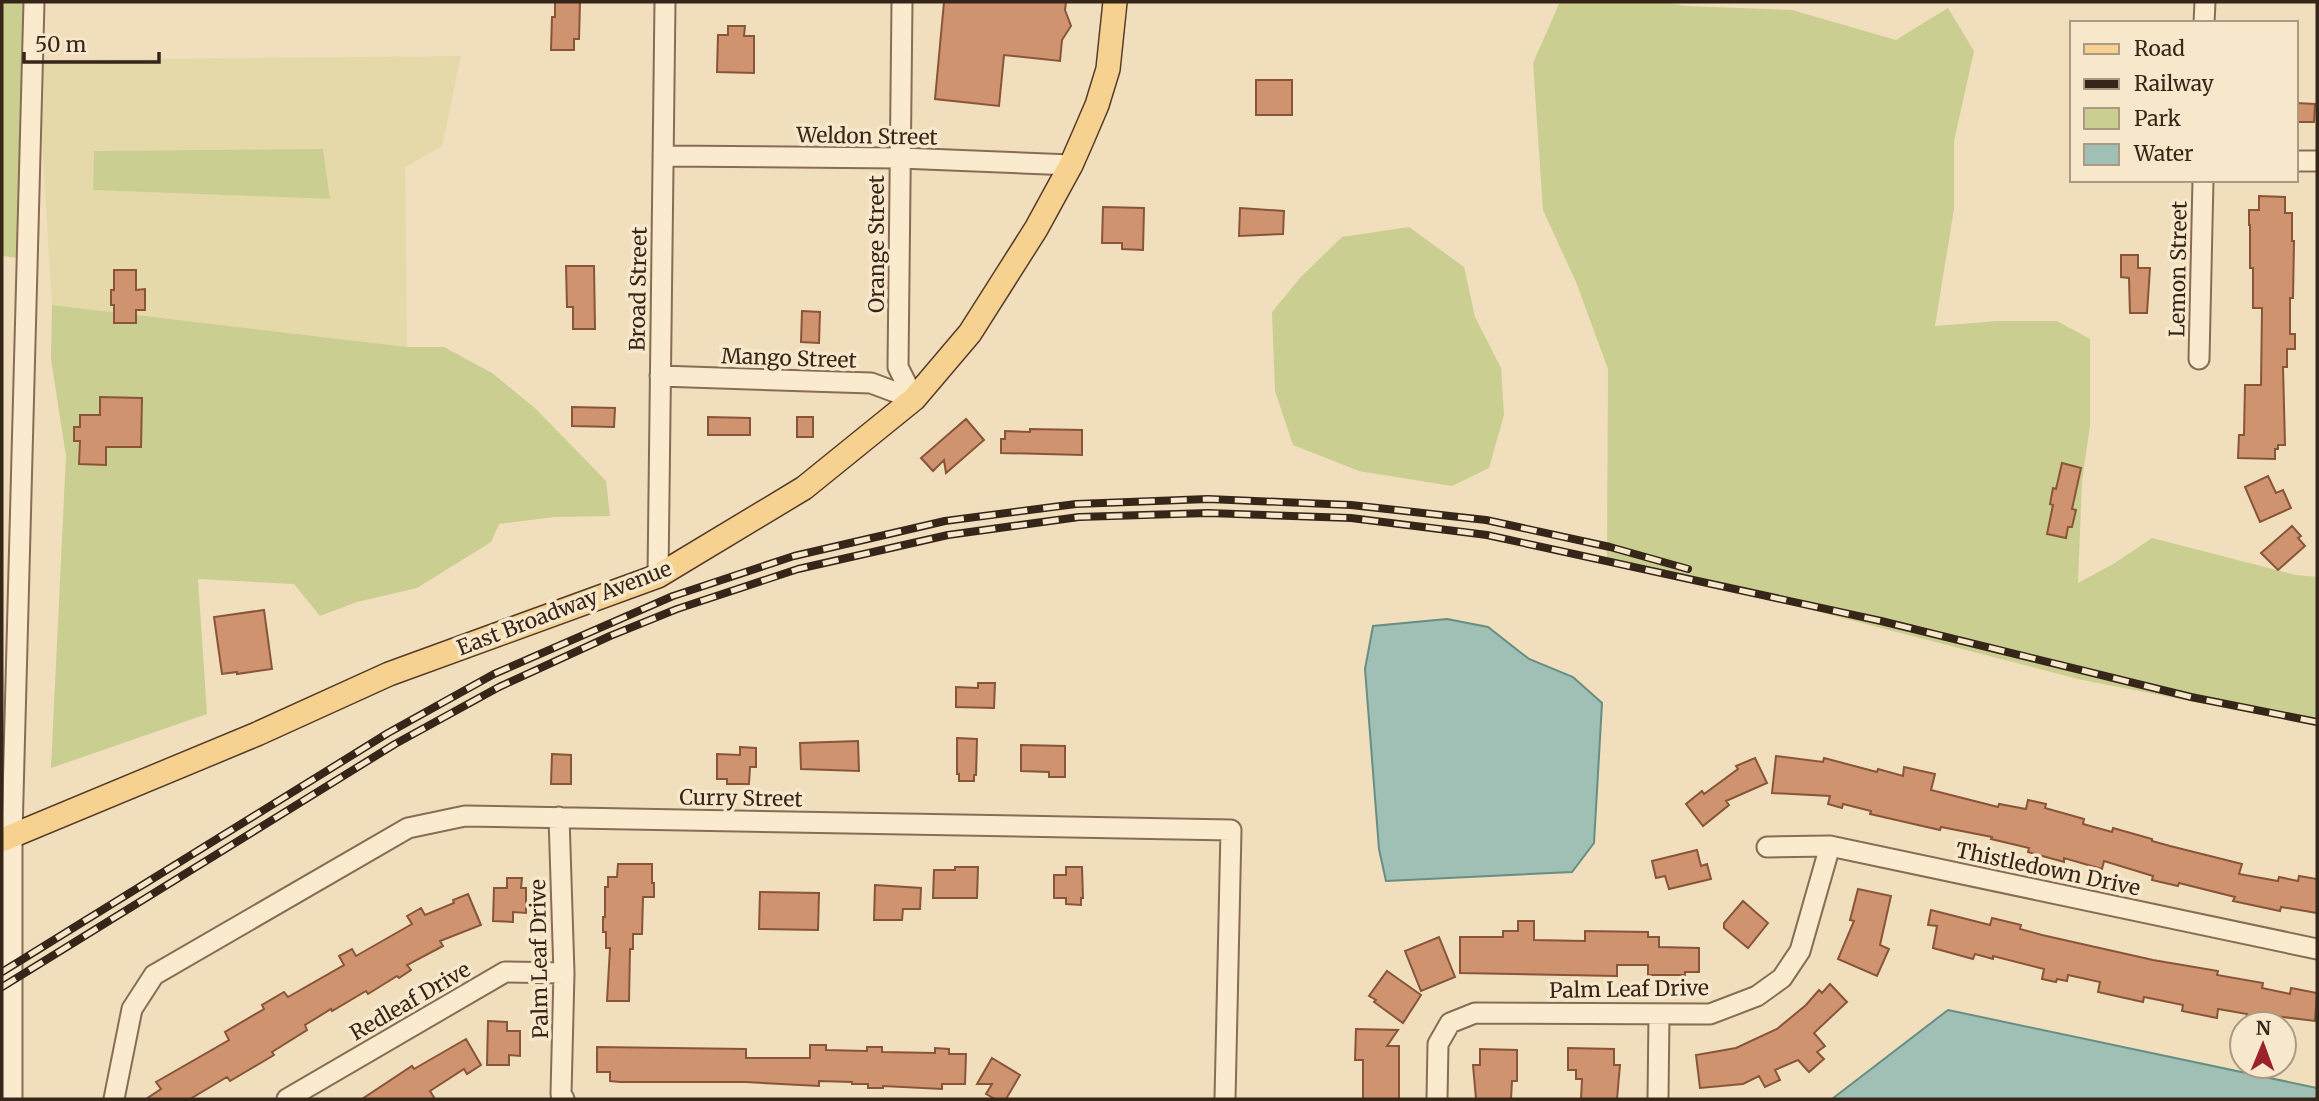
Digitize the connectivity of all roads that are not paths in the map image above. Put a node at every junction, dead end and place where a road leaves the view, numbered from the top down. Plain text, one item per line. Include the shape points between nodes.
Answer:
1 (34, 2) edge
2 (665, 2) edge
3 (902, 2) edge
4 (1115, 2) edge
5 (2204, 2) edge
6 (2204, 21) edge
7 (663, 156) junction
8 (900, 158) junction
9 (2298, 161) edge
10 (2317, 161) edge
11 (1071, 165) junction
12 (2203, 182) edge
13 (2199, 359) dead end
14 (660, 376) junction
15 (914, 399) junction
16 (658, 576) junction
17 (559, 817) junction
18 (7, 837) edge
19 (1830, 846) junction
20 (1767, 847) dead end
21 (2317, 949) edge
22 (564, 973) junction
23 (1659, 1015) junction
24 (12, 1099) edge
25 (114, 1099) edge
26 (287, 1099) edge
27 (564, 1099) edge
28 (1225, 1099) edge
29 (1437, 1099) edge
30 (1658, 1099) edge

1 - 18 street
2 - 7 street, Broad Street
3 - 8 street, Orange Street
4 - 11 main road, East Broadway Avenue via 1108,69
5 - 6 street
7 - 8 street, Weldon Street
7 - 14 street, Broad Street
8 - 11 street, Weldon Street
8 - 15 street, Orange Street via 898,367
9 - 10 street
11 - 15 main road, East Broadway Avenue via 970,333
12 - 13 street, Lemon Street
14 - 15 street, Mango Street via 871,383
14 - 16 street, Broad Street
15 - 16 main road, East Broadway Avenue via 804,488
16 - 18 main road, East Broadway Avenue via 389,674
17 - 22 street, Palm Leaf Drive
17 - 25 street, Curry Street via 466,816 408,828 153,975 132,1009
17 - 28 street, Curry Street via 1231,830
18 - 24 street
19 - 20 street, Thistledown Drive
19 - 21 street, Thistledown Drive
19 - 23 street, Palm Leaf Drive via 1800,951 1782,978 1757,996 1710,1014
22 - 26 street, Redleaf Drive via 505,972
22 - 27 street, Palm Leaf Drive
23 - 29 street, Palm Leaf Drive via 1475,1013 1450,1023 1438,1044
23 - 30 street

